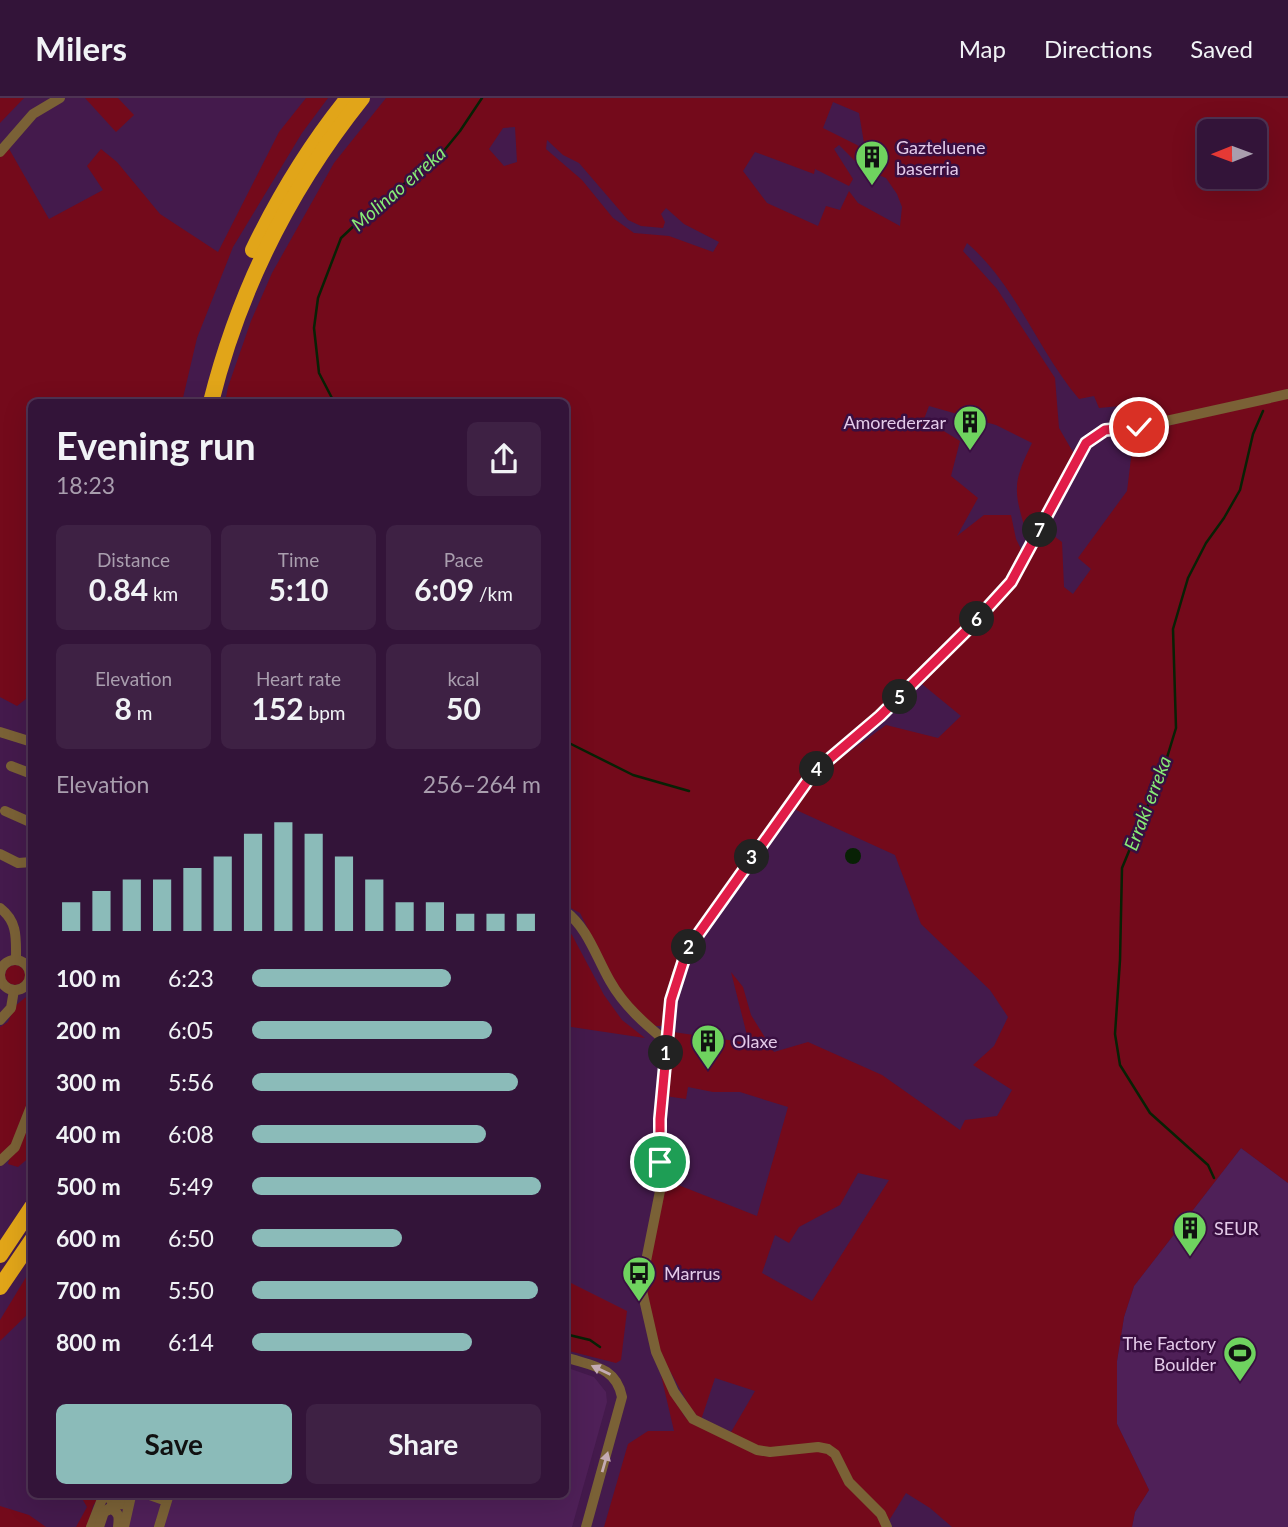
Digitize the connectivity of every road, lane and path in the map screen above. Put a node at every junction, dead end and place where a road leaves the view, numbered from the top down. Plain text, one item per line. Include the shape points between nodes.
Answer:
1 (60, 98) edge
2 (348, 98) edge
3 (362, 98) edge
4 (0, 152) edge
5 (1288, 394) edge
6 (201, 399) edge
7 (212, 399) edge
8 (0, 732) edge
9 (28, 741) edge
10 (11, 766) dead end
11 (28, 772) edge
12 (5, 811) dead end
13 (28, 821) edge
14 (0, 854) edge
15 (28, 862) edge
16 (0, 908) edge
17 (569, 914) edge
18 (16, 960) junction
19 (28, 967) edge
20 (1, 983) edge
21 (28, 984) edge
22 (14, 990) junction
23 (0, 1020) edge
24 (669, 1020) junction
25 (654, 1031) junction
26 (667, 1041) junction
27 (28, 1114) edge
28 (0, 1161) edge
29 (28, 1214) edge
30 (21, 1225) junction
31 (0, 1243) edge
32 (28, 1246) edge
33 (0, 1255) edge
34 (17, 1263) junction
35 (0, 1287) edge
36 (0, 1300) edge
37 (569, 1358) edge
38 (104, 1498) edge
39 (108, 1498) edge
40 (129, 1498) edge
41 (130, 1498) edge
42 (168, 1498) edge
43 (117, 1504) junction
44 (104, 1512) junction
45 (91, 1527) edge
46 (99, 1527) edge
47 (121, 1527) edge
48 (159, 1527) edge
49 (586, 1527) edge
50 (887, 1527) edge

1 - 4 street via 33,114
2 - 6 highway via 298,168 262,232 222,327
3 - 7 highway via 307,174 272,237 235,320
5 - 24 street via 1139,427 1105,430 1086,443 1011,582 799,791 687,950 677,974
8 - 9 street
10 - 11 street
12 - 13 street
14 - 15 street via 18,863
16 - 18 street via 15,925
17 - 25 street via 584,931 621,998
18 - 19 street
18 - 20 street via 3,966
20 - 22 street
21 - 22 street
22 - 23 street via 11,1008
24 - 25 street via 662,1030
24 - 26 street
25 - 26 street
26 - 50 street via 660,1191 640,1286 656,1352 674,1392 693,1419 757,1450 828,1449
27 - 28 street via 15,1147
29 - 30 highway
30 - 31 highway
30 - 33 highway
32 - 34 highway
34 - 35 highway
34 - 36 highway
49 -> 37 street via 622,1397 610,1373
38 - 45 street
39 - 43 street
40 - 43 street
41 - 47 street
42 - 48 street
43 - 44 street
43 - 47 street via 123,1515
44 - 46 street
44 - 47 street via 116,1512

